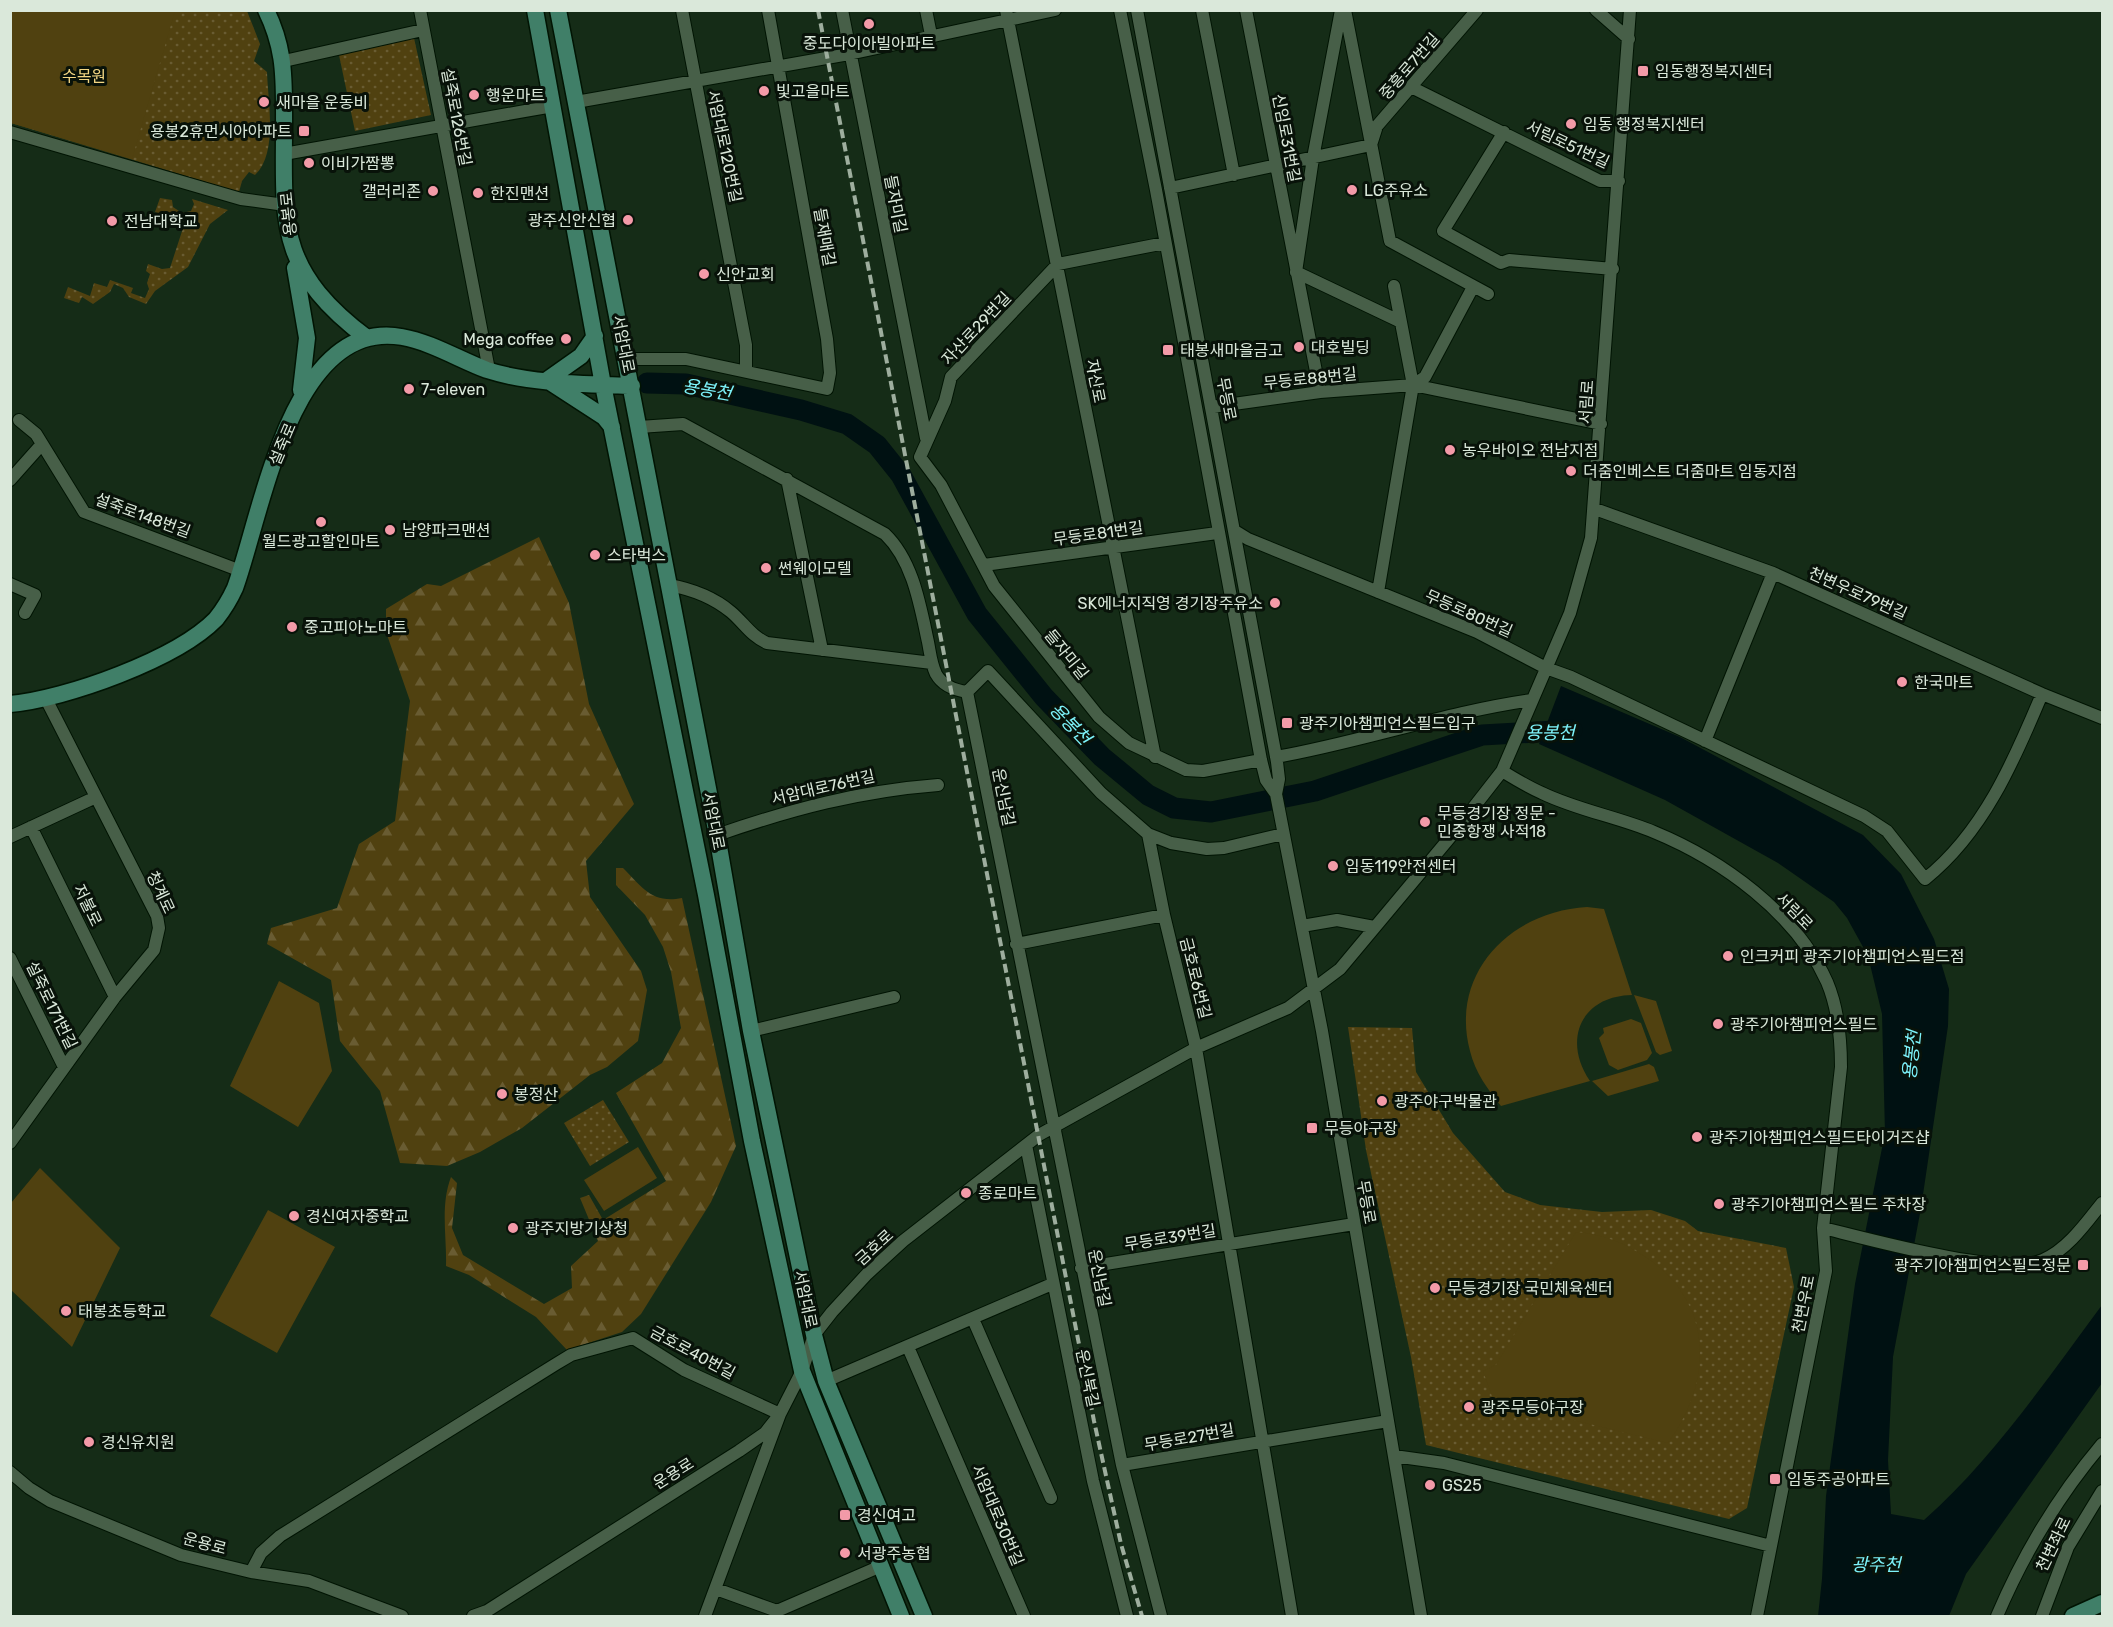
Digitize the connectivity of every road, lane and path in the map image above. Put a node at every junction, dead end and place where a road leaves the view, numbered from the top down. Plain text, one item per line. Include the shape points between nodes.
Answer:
1 (266, 10) edge
2 (420, 10) edge
3 (535, 10) edge
4 (558, 10) edge
5 (682, 10) edge
6 (768, 10) edge
7 (842, 10) edge
8 (926, 10) edge
9 (1055, 10) edge
10 (1120, 10) edge
11 (1137, 10) edge
12 (1202, 10) edge
13 (1246, 10) edge
14 (1343, 10) edge
15 (1477, 10) edge
16 (1596, 10) edge
17 (1630, 10) edge
18 (1007, 16) edge
19 (423, 30) junction
20 (931, 35) junction
21 (1629, 39) junction
22 (849, 54) junction
23 (284, 62) junction
24 (777, 66) junction
25 (695, 81) junction
26 (1413, 88) junction
27 (576, 102) junction
28 (553, 106) junction
29 (442, 126) junction
30 (10, 132) edge
31 (1504, 132) junction
32 (1371, 145) junction
33 (284, 154) junction
34 (1313, 158) junction
35 (1276, 166) junction
36 (1234, 175) junction
37 (1619, 181) junction
38 (1170, 188) junction
39 (285, 205) junction
40 (288, 238) junction
41 (1165, 243) junction
42 (1058, 264) junction
43 (1613, 269) junction
44 (1296, 272) junction
45 (1394, 286) dead end
46 (1473, 287) junction
47 (1488, 294) dead end
48 (1399, 321) junction
49 (595, 336) junction
50 (367, 338) junction
51 (628, 363) junction
52 (489, 370) junction
53 (746, 370) junction
54 (547, 380) junction
55 (603, 385) junction
56 (1413, 385) junction
57 (632, 386) junction
58 (1320, 392) junction
59 (1212, 407) junction
60 (298, 408) junction
61 (19, 420) dead end
62 (611, 421) junction
63 (638, 421) junction
64 (1601, 424) junction
65 (926, 438) junction
66 (42, 444) junction
67 (920, 457) joint
68 (787, 479) junction
69 (10, 480) edge
70 (1595, 508) junction
71 (1235, 531) junction
72 (1217, 533) junction
73 (1113, 548) junction
74 (984, 565) junction
75 (241, 571) junction
76 (1773, 573) junction
77 (10, 584) edge
78 (669, 585) junction
79 (1378, 592) junction
80 (25, 613) dead end
81 (822, 650) junction
82 (932, 663) junction
83 (1546, 668) junction
84 (967, 692) junction
85 (2042, 694) junction
86 (46, 699) junction
87 (1532, 700) junction
88 (10, 704) edge
89 (2103, 718) edge
90 (1705, 741) junction
91 (1155, 758) junction
92 (1277, 759) junction
93 (1262, 764) junction
94 (1503, 769) junction
95 (938, 785) dead end
96 (1276, 794) junction
97 (96, 797) junction
98 (31, 827) junction
99 (1148, 834) junction
100 (1283, 834) junction
101 (717, 835) junction
102 (10, 837) edge
103 (1164, 915) junction
104 (1302, 926) junction
105 (1374, 927) junction
106 (1016, 944) junction
107 (10, 958) edge
108 (1315, 991) junction
109 (894, 997) dead end
110 (115, 998) junction
111 (751, 1031) junction
112 (1196, 1048) junction
113 (64, 1067) junction
114 (1054, 1126) junction
115 (10, 1143) edge
116 (1026, 1145) junction
117 (2103, 1203) edge
118 (1354, 1224) junction
119 (1823, 1228) junction
120 (1229, 1244) junction
121 (1081, 1268) junction
122 (1052, 1284) junction
123 (973, 1319) junction
124 (814, 1335) junction
125 (908, 1347) junction
126 (802, 1371) junction
127 (826, 1381) junction
128 (780, 1414) junction
129 (1388, 1421) junction
130 (1262, 1442) junction
131 (2103, 1444) edge
132 (1394, 1456) junction
133 (1122, 1465) junction
134 (10, 1472) edge
135 (2103, 1491) edge
136 (1051, 1498) dead end
137 (1771, 1546) junction
138 (880, 1566) junction
139 (251, 1572) junction
140 (716, 1589) junction
141 (2103, 1603) edge
142 (1022, 1612) edge
143 (382, 1613) edge
144 (488, 1614) edge
145 (779, 1614) edge
146 (402, 1617) edge
147 (473, 1617) edge
148 (705, 1617) edge
149 (901, 1617) edge
150 (924, 1617) edge
151 (1127, 1617) edge
152 (1161, 1617) edge
153 (1292, 1617) edge
154 (1421, 1617) edge
155 (1757, 1617) edge
156 (1997, 1617) edge
157 (2042, 1617) edge
158 (2073, 1617) edge

1 - 23 main road, 용봉로
2 - 19 street, 설죽로126번길
3 - 28 main road, 서암대로
4 - 27 main road, 서암대로
5 - 25 street, 서암대로120번길
6 - 24 street, 들재매길
7 - 22 street, 들자미길
8 - 20 street
9 - 18 street, 서암대로120번길
10 - 41 street, 무등로
11 - 38 street, 무등로
12 - 36 street
13 - 35 street, 신임로31번길
14 - 32 street, 중흥로7번길
14 - 34 street, 신임로31번길
15 - 26 street, 중흥로7번길
16 - 21 street
17 - 21 street, 서림로
18 - 20 street, 서암대로120번길
18 - 42 street, 자산로
19 - 23 street
19 - 29 street, 설죽로126번길
20 - 22 street, 서암대로120번길
21 - 37 street, 서림로
22 - 24 street, 서암대로120번길
22 - 65 street, 들자미길
23 - 33 main road, 용봉로
24 - 25 street, 서암대로120번길
24 - 53 street, 들재매길 via 830,373 827,389
25 - 27 street, 서암대로120번길
25 - 53 street, 서암대로120번길 via 746,345
26 - 31 street, 서림로51번길
26 - 32 street, 중흥로7번길 via 1377,126
27 - 51 main road, 서암대로
28 - 29 street
28 - 49 main road, 서암대로
29 - 33 street
29 - 52 street, 설죽로126번길
30 - 39 street via 248,201
31 - 37 street, 서림로51번길 via 1600,181
31 - 43 street, 서림로51번길 via 1443,231 1501,263 1509,260
32 - 34 street
32 - 46 street, 중흥로7번길 via 1390,241
33 - 39 main road, 용봉로
34 - 35 street
34 - 44 street, 신임로31번길
35 - 36 street
35 - 44 street, 신임로31번길
36 - 38 street
37 - 43 street, 서림로
38 - 59 street, 무등로
39 - 40 main road, 용봉로
40 - 50 main road, 용봉로 via 311,286
40 - 60 main road via 307,338
41 - 42 street
41 - 72 street, 무등로
42 - 65 street, 자산로29번길 via 951,377 938,418
42 - 73 street, 자산로
43 - 64 street, 서림로
44 - 48 street
44 - 58 street, 신임로31번길
45 - 48 street
46 - 47 street, 중흥로7번길
46 - 56 street via 1425,376
48 - 56 street
49 - 54 main road via 581,357
49 - 55 main road, 서암대로
50 - 52 main road, 설죽로 via 405,337
50 - 60 main road, 설죽로 via 348,346 321,367
51 - 53 street, 들재매길 via 686,359
51 - 57 main road, 서암대로
52 - 54 main road, 설죽로
54 - 55 main road, 설죽로
54 - 62 main road
55 - 57 main road, 설죽로
55 - 62 main road, 서암대로
56 - 58 street, 무등로88번길
56 - 64 street, 무등로88번길
56 - 79 street
57 - 63 main road, 서암대로
58 - 59 street, 무등로88번길
59 - 71 street, 무등로
60 - 75 main road, 설죽로 via 273,464
61 - 66 street, 설죽로148번길
62 - 126 main road, 서암대로 via 752,1141
63 - 68 street via 683,424
63 - 78 main road, 서암대로
64 - 70 street, 서림로
65 - 67 street, 자산로29번길
66 - 69 street
66 - 75 street, 설죽로148번길 via 84,512
67 - 74 street, 들자미길 via 941,485
68 - 81 street
68 - 82 street via 875,527 895,544 918,596
70 - 76 street, 천변우로79번길
70 - 83 street, 서림로 via 1585,566
71 - 79 street, 무등로80번길
71 - 92 street, 무등로
72 - 73 street, 무등로81번길
72 - 93 street, 무등로
73 - 74 street, 무등로81번길
73 - 91 street, 자산로
74 - 91 street, 들자미길 via 1018,619 1099,717 1129,743
75 - 86 main road, 설죽로 via 228,603 189,639 148,661
76 - 85 street, 천변우로79번길
76 - 90 street
77 - 80 street via 35,595
78 - 81 street via 687,588 722,606 767,643
78 - 101 main road, 서암대로
79 - 83 street, 무등로80번길 via 1477,632
81 - 82 street
82 - 84 street via 936,675 952,689
83 - 87 street, 서림로
83 - 90 street, 무등로80번길 via 1571,676
84 - 99 street via 988,671 1101,793
84 - 106 street, 운신남길
85 - 89 street, 천변우로79번길
85 - 90 street, 무등로80번길 via 1994,796 1946,861 1925,879 1898,843 1876,824
86 - 88 main road, 설죽로
86 - 97 street, 청계로
87 - 92 street
87 - 94 street, 서림로
91 - 93 street, 들자미길 via 1186,771
92 - 96 street, 무등로
93 - 96 street, 무등로 via 1266,780
94 - 105 street, 서림로 via 1446,844
94 - 119 street, 서림로 via 1543,794 1654,832 1703,856 1776,912 1806,947 1827,983 1841,1046 1842,1067
95 - 101 street, 서암대로76번길 via 848,796 777,814
96 - 100 street, 무등로
97 - 98 street
97 - 110 street, 청계로 via 157,916 159,928 154,950
98 - 102 street
98 - 110 street, 저불로
99 - 100 street via 1171,843 1207,849
99 - 103 street, 금호로6번길
100 - 104 street, 무등로
101 - 111 main road, 서암대로
103 - 106 street
103 - 112 street, 금호로6번길
104 - 105 street via 1336,920
104 - 108 street, 무등로
105 - 108 street, 서림로 via 1340,969
106 - 114 street, 운신남길
107 - 113 street, 설죽로171번길
108 - 112 street, 금호로 via 1288,1008
108 - 118 street, 무등로
109 - 111 street
110 - 113 street, 청계로
111 - 124 main road, 서암대로
112 - 114 street, 금호로
112 - 120 street, 무등로39번길
113 - 115 street, 청계로
114 - 116 street, 금호로
114 - 121 street, 운신남길
116 - 122 street, 운신북길
116 - 124 street, 금호로 via 884,1258
117 - 119 street via 2057,1251 2026,1265 1979,1262
118 - 120 street, 무등로39번길
118 - 129 street, 무등로
119 - 137 street, 천변우로 via 1826,1270
120 - 121 street, 무등로39번길
120 - 130 street, 무등로39번길
121 - 133 street, 운신남길
122 - 123 street
122 - 151 street, 운신북길 via 1093,1481
123 - 125 street
123 - 136 street
124 - 126 street, 금호로
124 - 127 main road, 서암대로
125 - 127 street
125 - 142 street, 서암대로30번길
126 - 128 street, 금호로
126 - 138 main road, 서암대로
127 - 150 main road, 서암대로
128 - 139 street, 금호로40번길 via 684,1370 633,1338 572,1355 280,1536 261,1553
128 - 140 street, 금호로
128 - 144 street, 운용로 via 765,1433 739,1452
129 - 130 street, 무등로27번길
129 - 132 street, 무등로
130 - 133 street, 무등로27번길
130 - 153 street
131 - 156 street via 2057,1503
132 - 137 street via 1444,1463
132 - 154 street, 무등로
133 - 152 street, 운신남길
134 - 139 street, 운용로 via 29,1488 80,1513 181,1555
135 - 157 street, 천변좌로 via 2068,1547
137 - 155 street, 천변우로
138 - 145 street
138 - 149 main road, 서암대로
139 - 143 street, 운용로 via 309,1581
140 - 145 street
140 - 148 street, 금호로
141 - 158 main road
143 - 146 street, 운용로
144 - 147 street, 운용로

